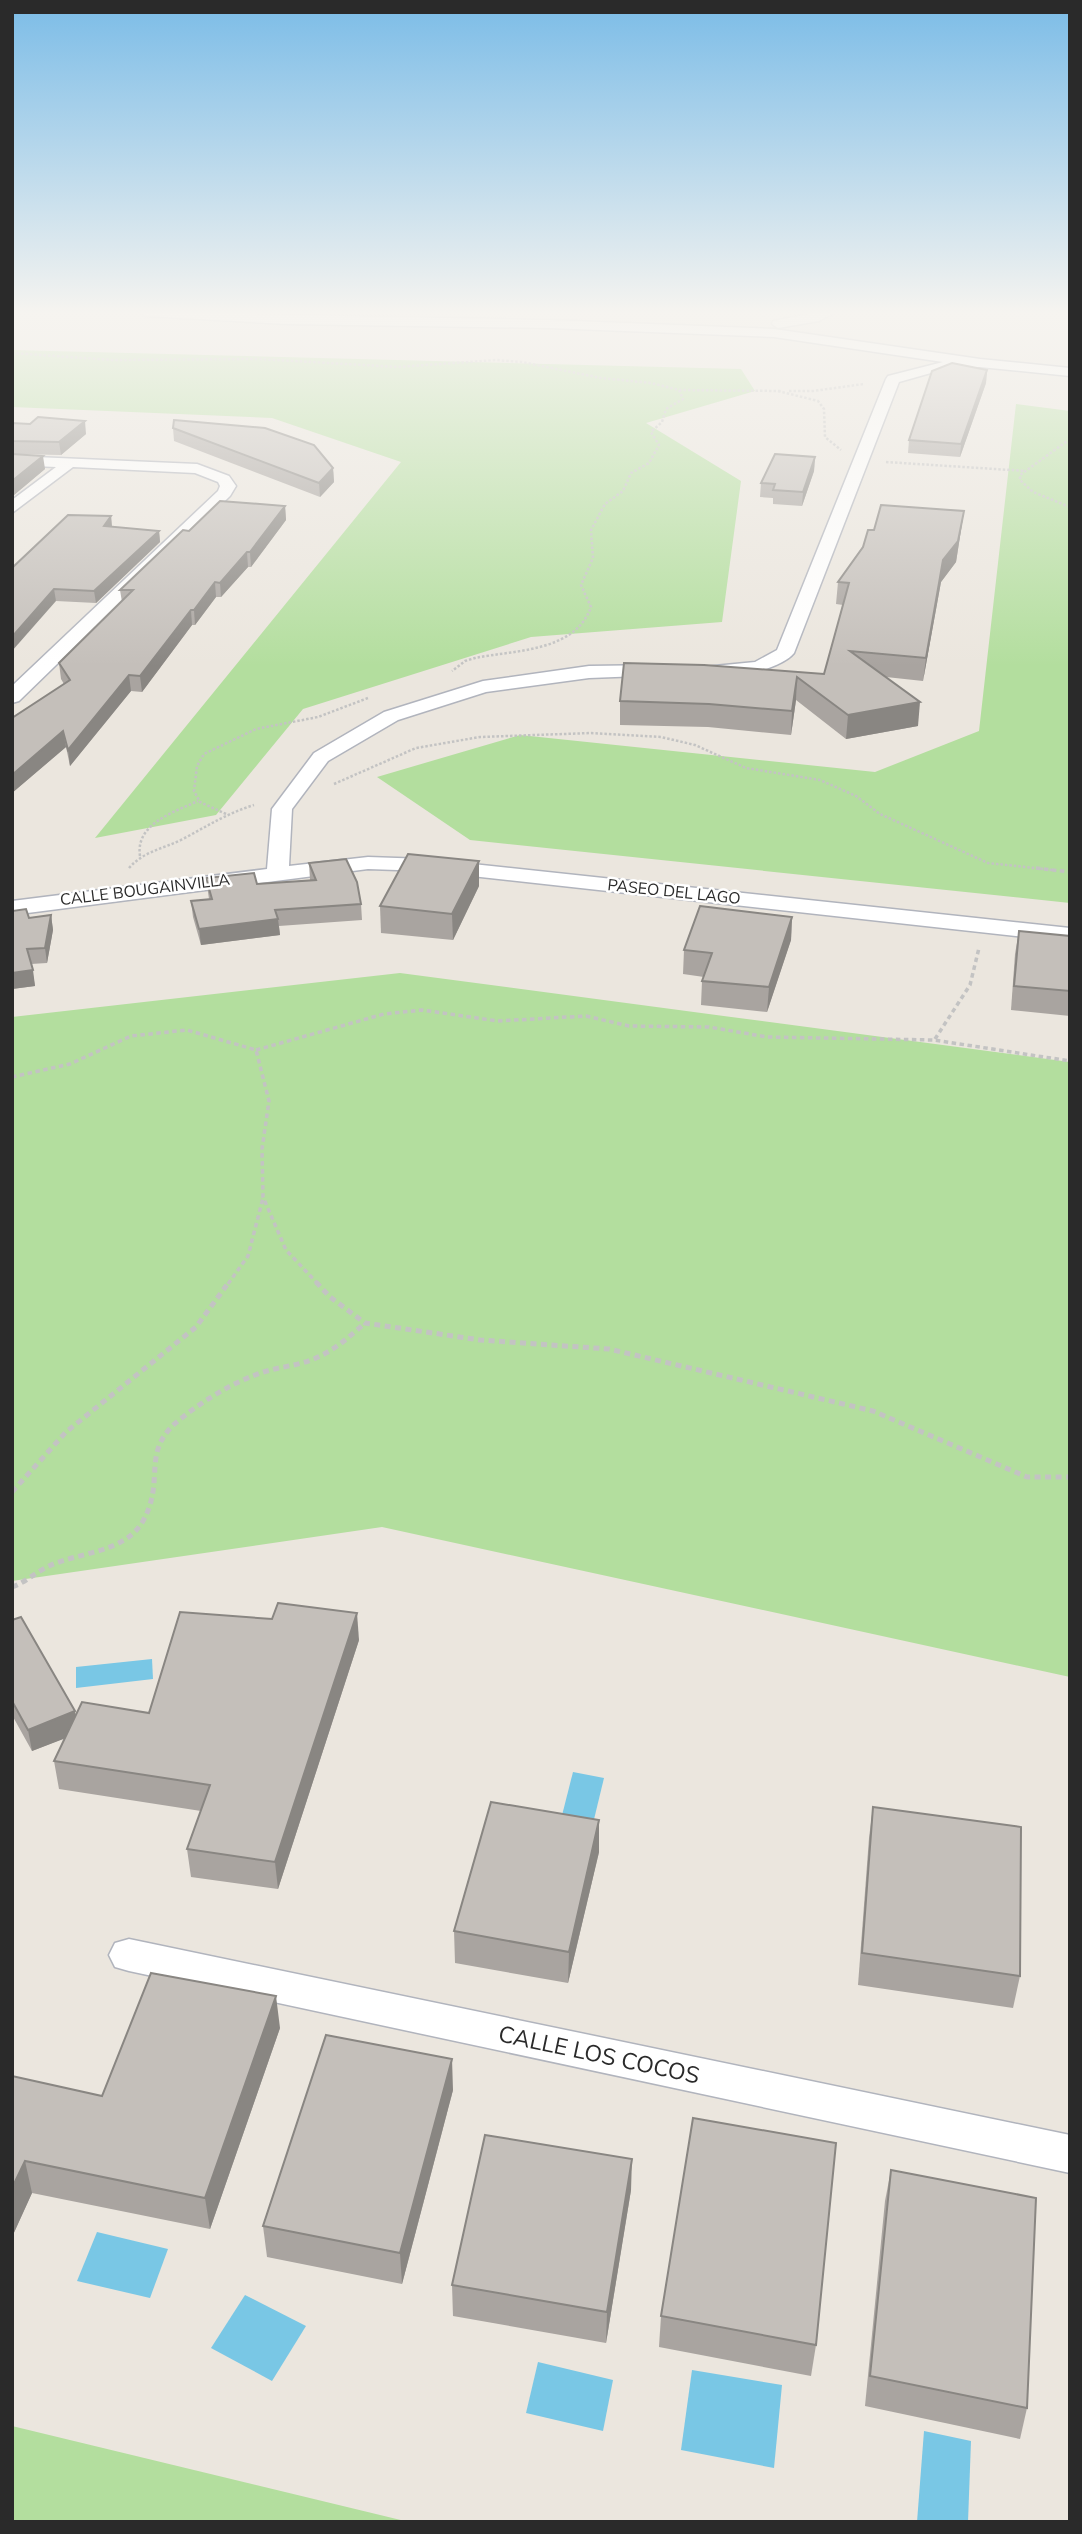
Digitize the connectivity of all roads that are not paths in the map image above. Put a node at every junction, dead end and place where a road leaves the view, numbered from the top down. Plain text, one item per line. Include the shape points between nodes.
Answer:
1 (868, 430) edge
2 (12, 460) edge
3 (71, 462) junction
4 (12, 508) edge
5 (12, 697) edge
6 (278, 873) junction
7 (12, 908) edge
8 (1070, 935) edge
9 (129, 1955) dead end
10 (1070, 2154) edge

1 - 6 street via 861,459 785,653 778,660 758,667 589,673 483,687 391,716 321,757 282,809
2 - 3 street
3 - 4 street
3 - 5 street via 197,469 224,479 228,486
6 - 7 street, CALLE BOUGAINVILLA
6 - 8 street, PASEO DEL LAGO via 368,863 426,865
9 - 10 street, CALLE LOS COCOS

